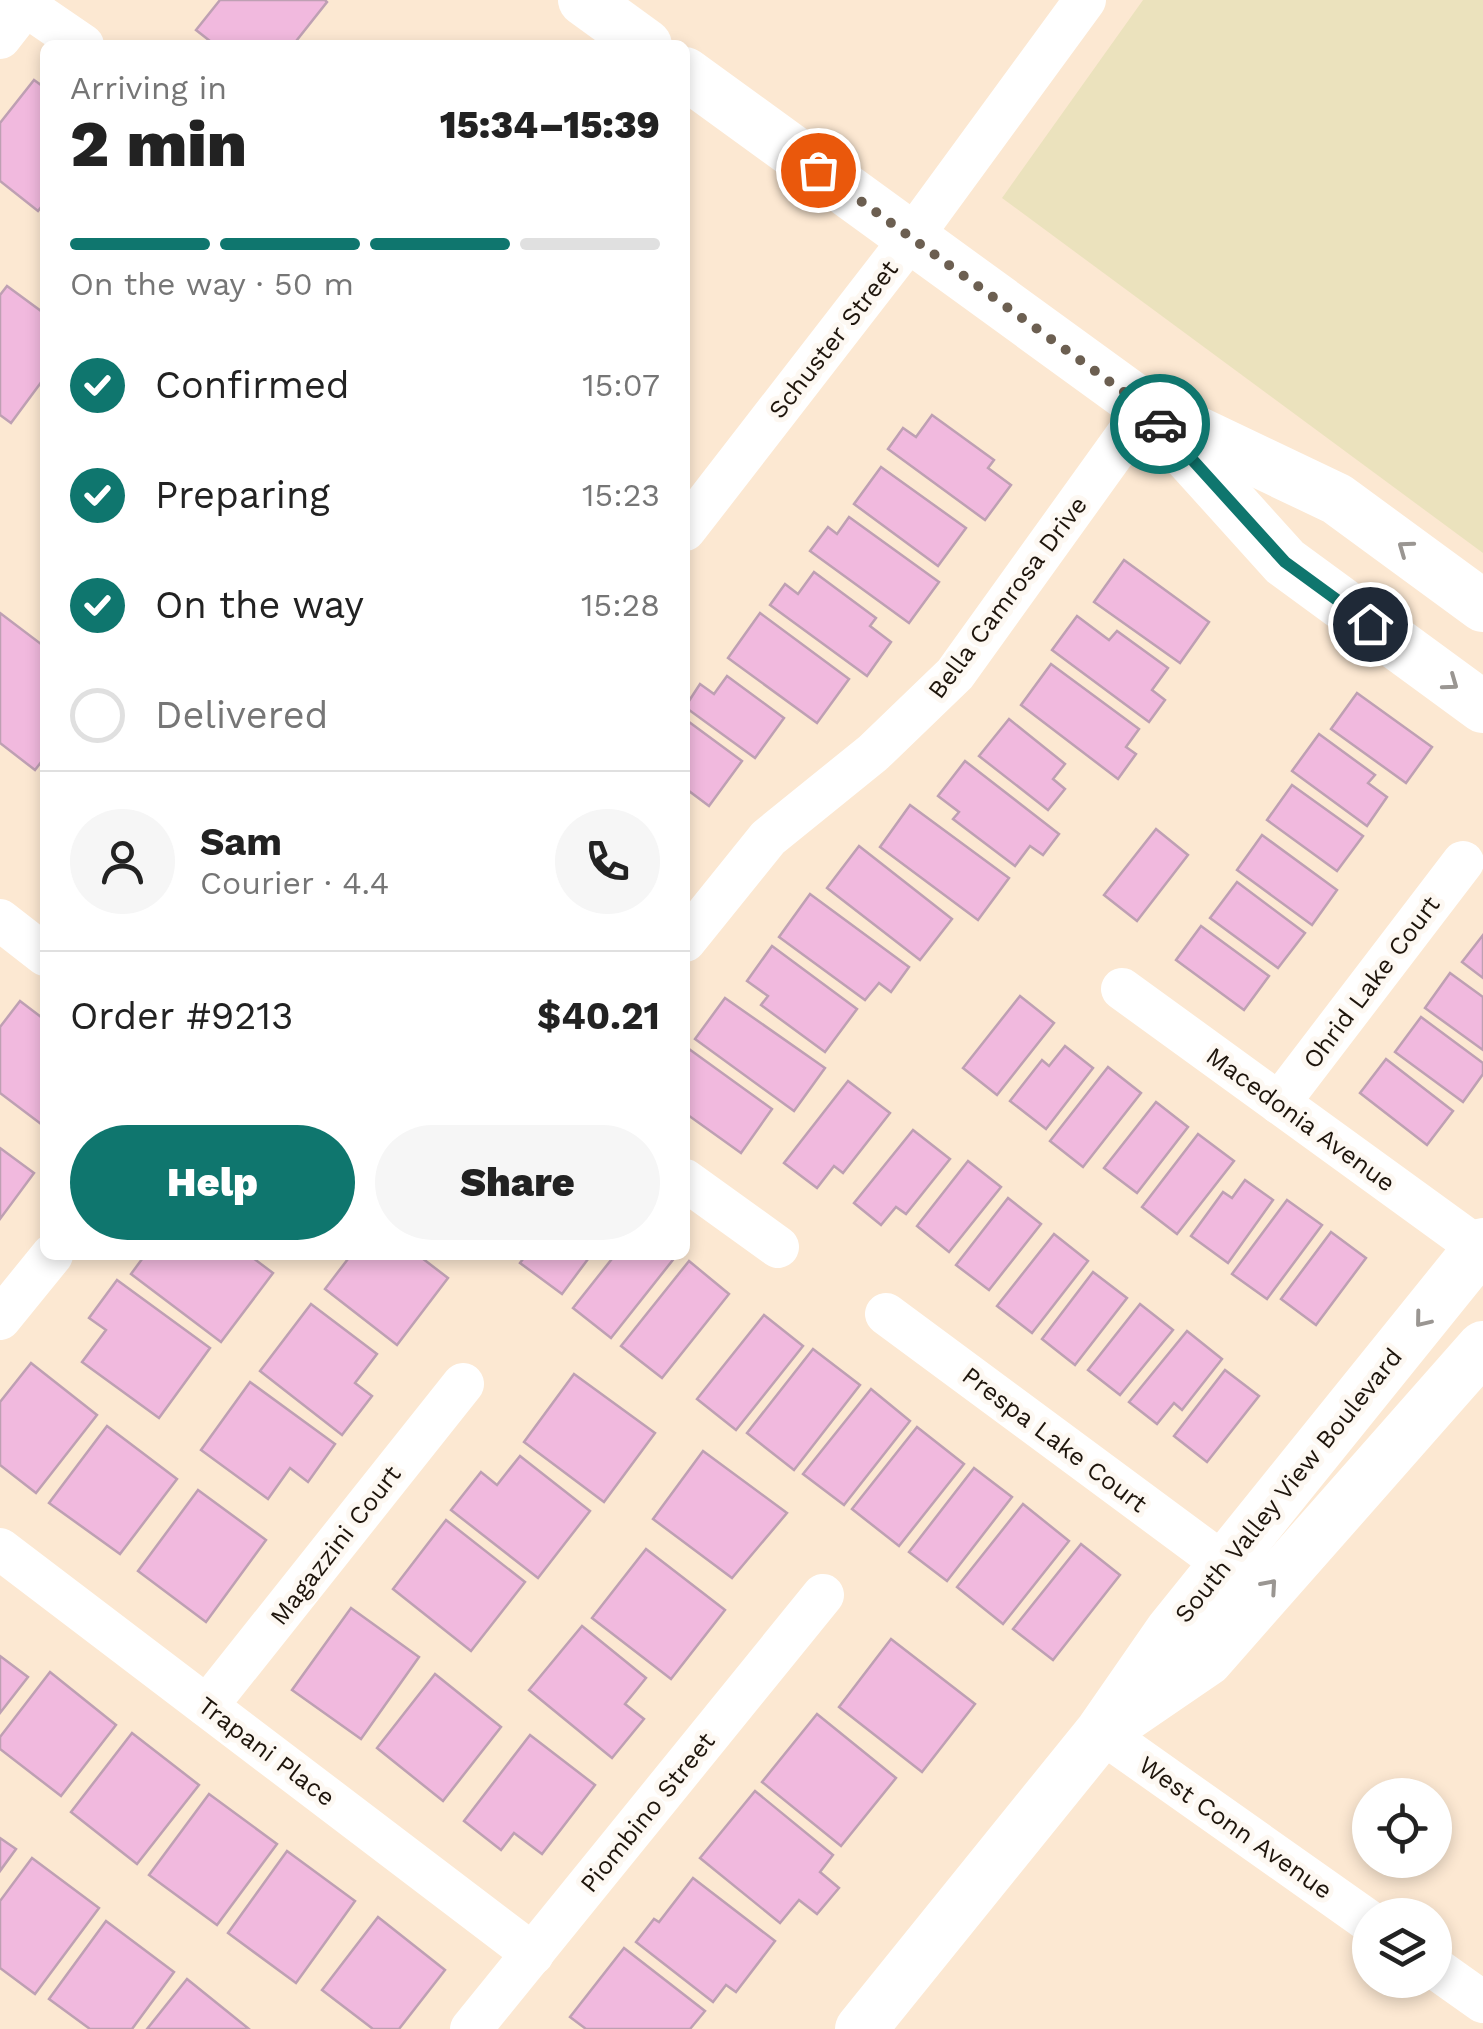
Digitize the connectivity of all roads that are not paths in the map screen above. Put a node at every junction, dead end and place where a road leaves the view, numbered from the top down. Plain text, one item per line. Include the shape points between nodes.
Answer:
1 (584, 0) edge
2 (1084, 0) edge
3 (14, 15) edge
4 (72, 40) edge
5 (639, 40) edge
6 (690, 77) edge
7 (911, 238) junction
8 (1146, 408) junction
9 (690, 524) edge
10 (1483, 606) edge
11 (1483, 707) edge
12 (1463, 862) dead end
13 (0, 920) edge
14 (690, 936) edge
15 (40, 951) edge
16 (1122, 990) dead end
17 (1278, 1103) junction
18 (690, 1184) edge
19 (1481, 1246) edge
20 (778, 1247) dead end
21 (48, 1260) edge
22 (886, 1314) dead end
23 (0, 1319) edge
24 (1483, 1347) edge
25 (463, 1384) dead end
26 (0, 1549) edge
27 (1224, 1564) junction
28 (823, 1595) dead end
29 (207, 1706) junction
30 (1101, 1732) junction
31 (1352, 1909) edge
32 (533, 1954) junction
33 (1452, 1980) edge
34 (1483, 2002) edge
35 (472, 2029) edge
36 (860, 2029) edge

1 - 5 main road
2 - 7 street, Schuster Street
3 - 4 street
6 - 7 main road
7 - 8 main road
7 - 9 street, Schuster Street
10 -> 8 main road via 1337,499
8 -> 11 main road via 1285,562
8 - 14 street, Bella Camrosa Drive via 955,674 873,753 768,838
12 - 17 street, Ohrid Lake Court
13 - 15 street
16 - 17 street, Macedonia Avenue
17 - 19 street, Macedonia Avenue
18 - 20 street
19 -> 27 main road, South Valley View Boulevard
21 - 23 street
22 - 27 street, Prespa Lake Court
30 -> 24 main road, South Valley View Boulevard via 1207,1660
25 - 29 street, Magazzini Court
26 - 29 street, Trapani Place
27 - 30 main road, South Valley View Boulevard
28 - 32 street, Piombino Street
29 - 32 street, Trapani Place
30 - 31 street, West Conn Avenue
30 - 36 main road, South Valley View Boulevard
32 - 35 street, Piombino Street
33 - 34 street

